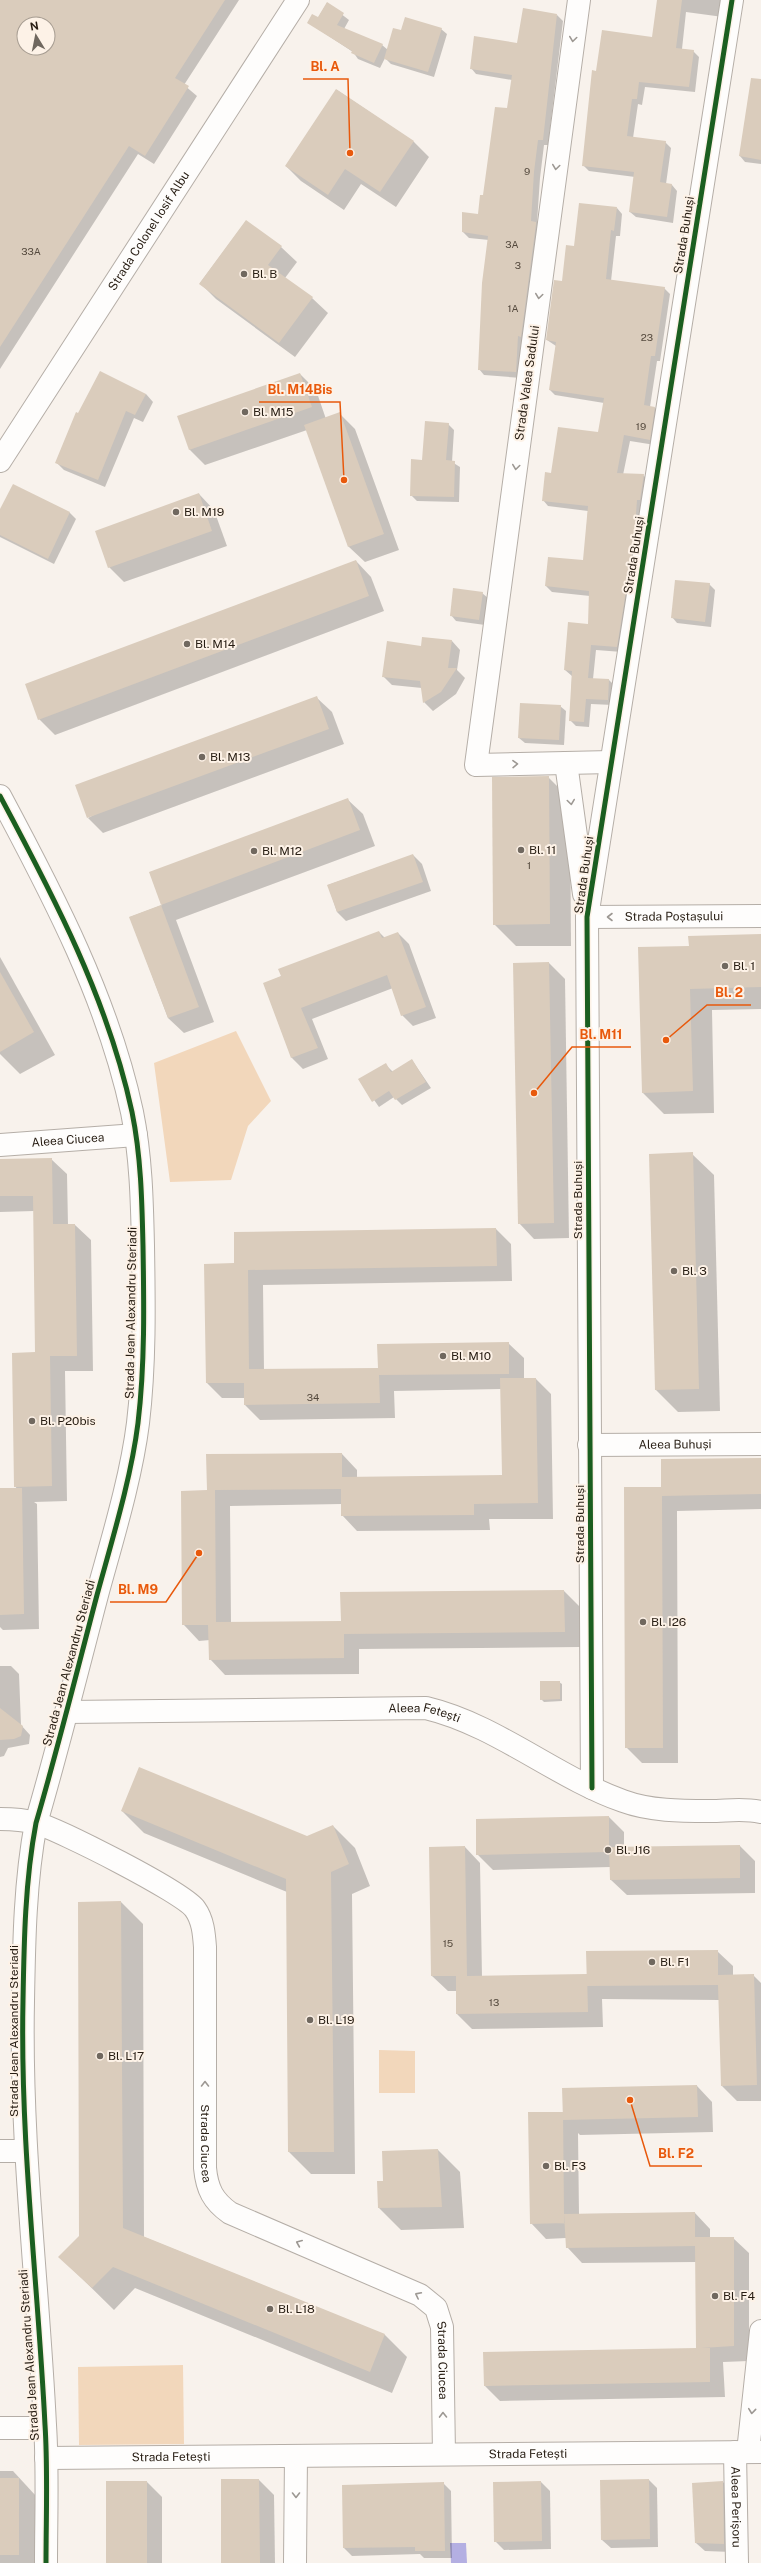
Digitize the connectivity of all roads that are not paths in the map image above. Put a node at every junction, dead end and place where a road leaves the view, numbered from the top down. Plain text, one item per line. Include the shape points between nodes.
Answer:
1 (298, 0) edge
2 (578, 0) edge
3 (732, 0) edge
4 (0, 461) edge
5 (611, 762) junction
6 (566, 763) junction
7 (0, 796) edge
8 (761, 916) edge
9 (587, 917) junction
10 (136, 1135) junction
11 (0, 1145) edge
12 (761, 1444) edge
13 (590, 1445) junction
14 (66, 1712) junction
15 (592, 1788) junction
16 (761, 1812) edge
17 (0, 1819) edge
18 (36, 1823) junction
19 (0, 2151) edge
20 (24, 2151) junction
21 (761, 2331) edge
22 (0, 2428) edge
23 (45, 2428) junction
24 (748, 2452) edge
25 (444, 2454) junction
26 (296, 2456) junction
27 (46, 2458) junction
28 (46, 2563) edge
29 (296, 2563) edge
30 (737, 2563) edge

1 - 4 street, Strada Colonel Iosif Albu
2 -> 6 street, Strada Valea Sadului via 476,765
3 - 5 street, Strada Buhuși
5 - 6 street
5 - 9 street, Strada Buhuși
6 -> 9 street
7 - 10 street, Strada Jean Alexandru Steriadi via 47,883 94,990 119,1064
8 -> 9 street, Strada Poștașului
9 - 13 street, Strada Buhuși
10 - 11 street, Aleea Ciucea
10 - 14 street, Strada Jean Alexandru Steriadi via 141,1191 144,1287 138,1424 107,1559
12 - 13 street, Aleea Buhuși
13 - 15 street, Strada Buhuși
14 - 15 street, Aleea Fetești via 426,1708 447,1713 469,1723
14 - 18 street, Strada Jean Alexandru Steriadi
15 - 16 street, Aleea Fetești via 623,1801 652,1808
17 - 18 street, Strada Ciucea
18 - 20 street, Strada Jean Alexandru Steriadi via 31,1849 24,1949
25 -> 18 street, Strada Ciucea via 442,2327 436,2308 420,2295 230,2213 218,2204 211,2194 205,2168 204,1947 200,1920 195,1908 175,1892
19 - 20 street
20 - 23 street, Strada Jean Alexandru Steriadi
21 -> 24 street
22 - 23 street
23 - 27 street, Strada Jean Alexandru Steriadi
24 - 25 street, Strada Fetești
24 - 30 street, Aleea Perișoru
25 - 26 street, Strada Fetești
26 - 27 street, Strada Fetești
26 -> 29 street
27 - 28 street, Strada Jean Alexandru Steriadi

